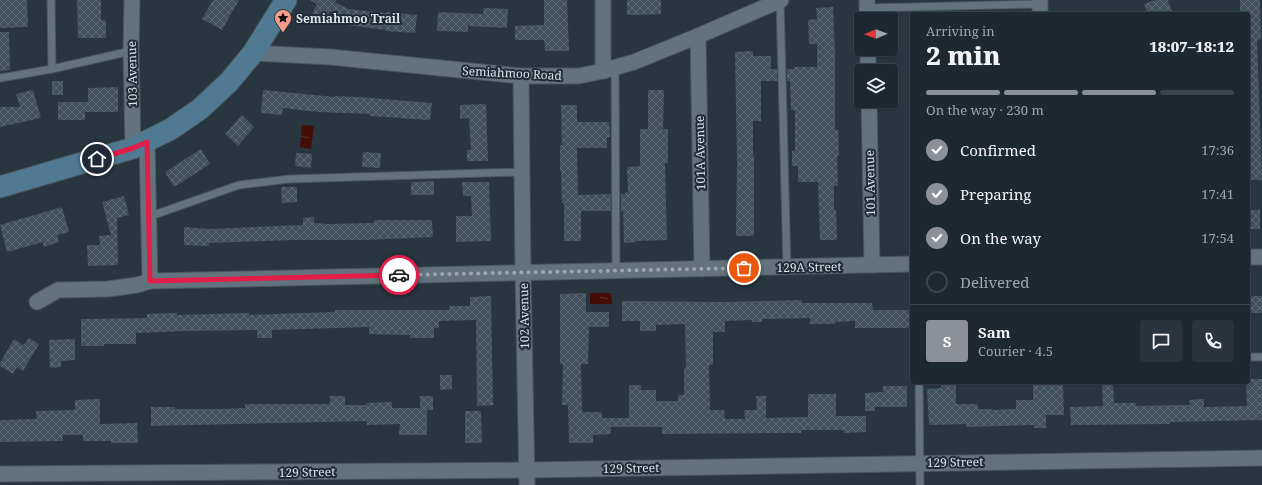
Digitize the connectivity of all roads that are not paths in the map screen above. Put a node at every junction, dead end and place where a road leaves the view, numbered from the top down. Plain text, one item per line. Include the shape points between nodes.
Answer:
1 (51, 0) edge
2 (132, 0) edge
3 (286, 0) edge
4 (603, 0) edge
5 (781, 0) edge
6 (960, 6) junction
7 (1040, 6) edge
8 (867, 9) edge
9 (960, 12) edge
10 (698, 36) junction
11 (131, 51) junction
12 (254, 53) junction
13 (52, 69) junction
14 (609, 70) junction
15 (521, 76) junction
16 (0, 78) edge
17 (869, 108) edge
18 (140, 145) junction
19 (522, 172) junction
20 (0, 187) edge
21 (148, 217) junction
22 (1250, 257) edge
23 (1262, 257) edge
24 (910, 264) edge
25 (872, 265) junction
26 (787, 267) junction
27 (702, 269) junction
28 (616, 271) junction
29 (523, 273) junction
30 (150, 281) junction
31 (38, 302) dead end
32 (1262, 356) edge
33 (1250, 357) edge
34 (919, 384) edge
35 (1262, 458) edge
36 (920, 463) junction
37 (527, 470) junction
38 (0, 474) edge
39 (527, 485) edge
40 (920, 485) edge

1 - 13 lane
2 - 11 street, 103 Avenue
3 - 12 main road
4 - 14 street
5 - 10 street, Semiahmoo Road
5 - 26 lane
6 - 7 lane
6 - 8 lane
6 - 9 lane
10 - 14 street, Semiahmoo Road
10 - 27 street, 101A Avenue
11 - 13 lane
11 - 18 street, 103 Avenue
12 - 15 street, Semiahmoo Road via 330,57
12 - 18 main road via 229,82 200,109 171,129
13 - 16 lane
14 - 15 street, Semiahmoo Road via 579,76
14 - 28 lane
15 - 19 street, 102 Avenue
17 - 25 street, 101 Avenue
18 - 20 main road
18 - 21 street, 103 Avenue
19 - 21 lane via 260,182 239,185
19 - 29 street, 102 Avenue
21 - 30 street, 103 Avenue
22 - 23 street
24 - 25 street, 129A Street
25 - 26 street, 129A Street
26 - 27 street, 129A Street
27 - 28 street, 129A Street
28 - 29 street, 129A Street
29 - 30 street, 129A Street
29 - 37 street, 102 Avenue
30 - 31 street, 129A Street via 108,289 58,290
32 - 33 lane
34 - 36 lane
35 - 36 street, 129 Street
36 - 37 street, 129 Street
36 - 40 lane
37 - 38 street, 129 Street
37 - 39 street, 102 Avenue

